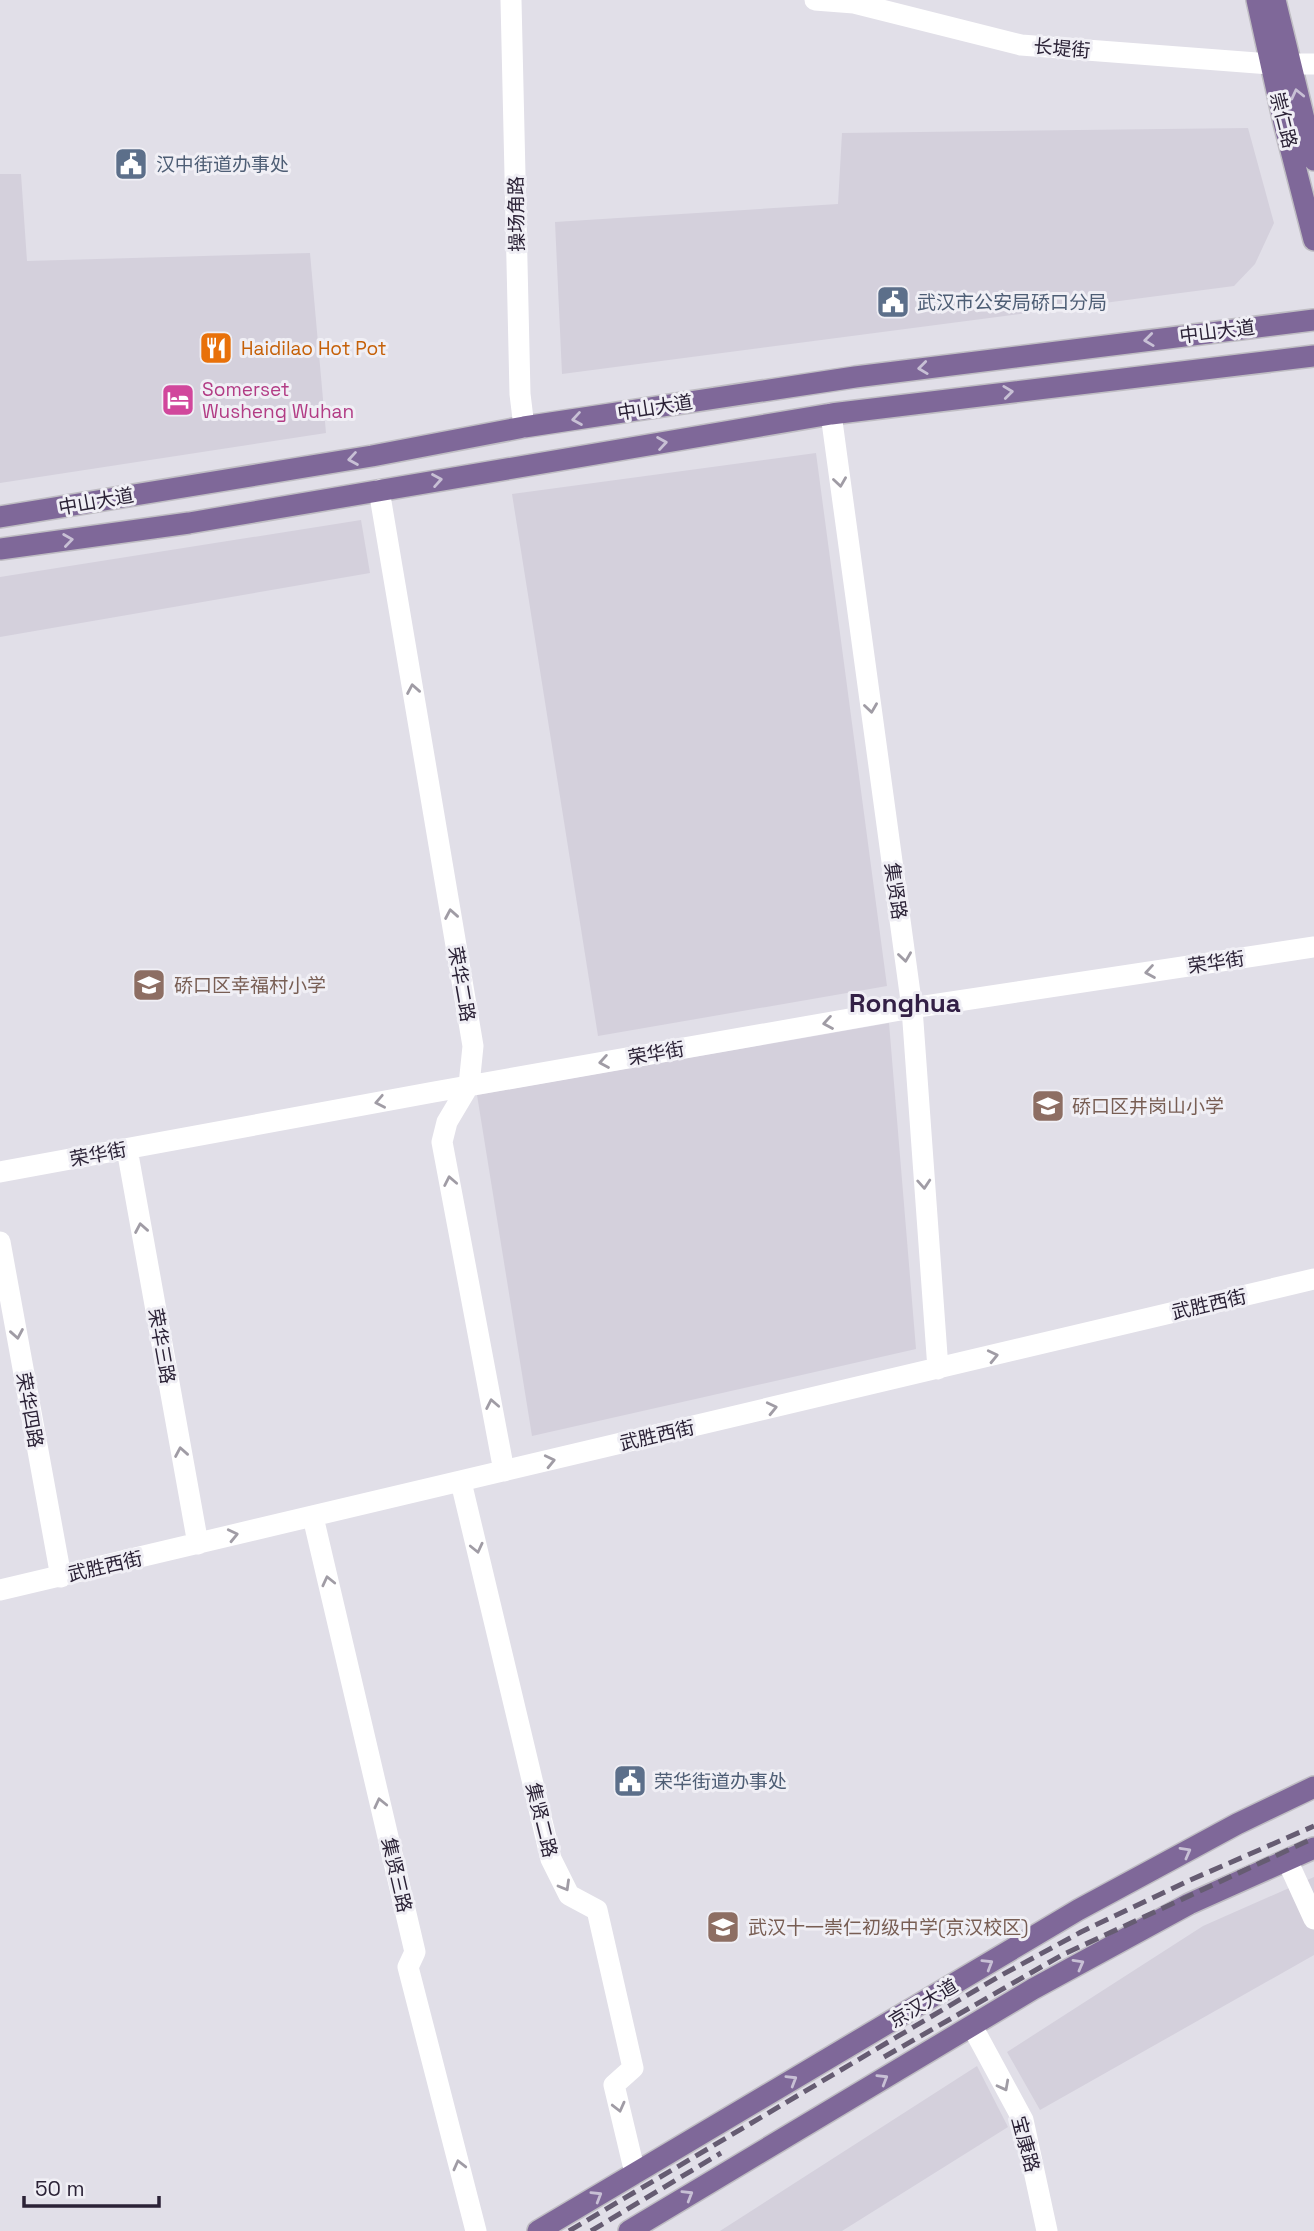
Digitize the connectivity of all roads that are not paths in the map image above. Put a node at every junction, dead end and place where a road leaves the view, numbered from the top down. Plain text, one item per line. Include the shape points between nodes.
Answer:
1 (511, 0) edge
2 (815, 0) edge
3 (1257, 0) edge
4 (1275, 0) edge
5 (1280, 64) junction
6 (1314, 64) edge
7 (1314, 160) edge
8 (1314, 240) edge
9 (1314, 320) edge
10 (1314, 356) edge
11 (831, 414) junction
12 (524, 427) junction
13 (379, 490) junction
14 (0, 517) edge
15 (0, 549) edge
16 (1314, 947) edge
17 (912, 1008) junction
18 (469, 1085) junction
19 (127, 1149) junction
20 (0, 1172) edge
21 (0, 1242) edge
22 (1314, 1279) edge
23 (937, 1369) junction
24 (504, 1471) junction
25 (461, 1482) junction
26 (313, 1517) junction
27 (198, 1544) junction
28 (61, 1577) junction
29 (0, 1590) edge
30 (1314, 1787) edge
31 (1314, 1847) edge
32 (1287, 1860) junction
33 (1314, 1919) edge
34 (972, 2026) junction
35 (635, 2174) junction
36 (476, 2231) edge
37 (538, 2231) edge
38 (629, 2231) edge
39 (1047, 2231) edge

1 - 12 street, 操场角路
2 - 5 street, 长堤街 via 854,3 1021,45
3 - 5 main road, 崇仁路
4 - 5 main road, 崇仁路
5 - 6 street, 长堤街
7 -> 5 main road, 崇仁路
5 - 8 main road, 崇仁路
9 -> 12 main road, 中山大道 via 855,377
11 -> 10 main road, 中山大道
13 -> 11 main road, 中山大道
11 -> 17 street, 集贤路
12 -> 14 main road, 中山大道
15 -> 13 main road, 中山大道
18 -> 13 street, 荣华二路 via 473,1046
16 -> 17 street, 荣华街
17 -> 18 street, 荣华街
17 -> 23 street, 集贤路
18 -> 19 street, 荣华街
24 -> 18 street, 荣华二路 via 442,1142 447,1122
19 - 20 street, 荣华街
27 -> 19 street, 荣华三路
21 -> 28 street, 荣华四路
23 -> 22 street, 武胜西街
24 -> 23 street, 武胜西街
24 - 25 street, 武胜西街
25 - 26 street, 武胜西街
25 -> 35 street, 集贤二路 via 551,1859 569,1895 597,1910 633,2068 614,2085
27 -> 26 street, 武胜西街
36 -> 26 street, 集贤三路 via 408,1967 415,1952
27 - 28 street, 武胜西街
28 - 29 street, 武胜西街
35 -> 30 main road, 京汉大道 via 1078,1910
31 - 32 main road
32 - 33 street
34 -> 32 main road via 1189,1904
38 -> 34 main road
34 -> 39 street, 宝康路 via 1023,2120
37 -> 35 main road, 京汉大道

